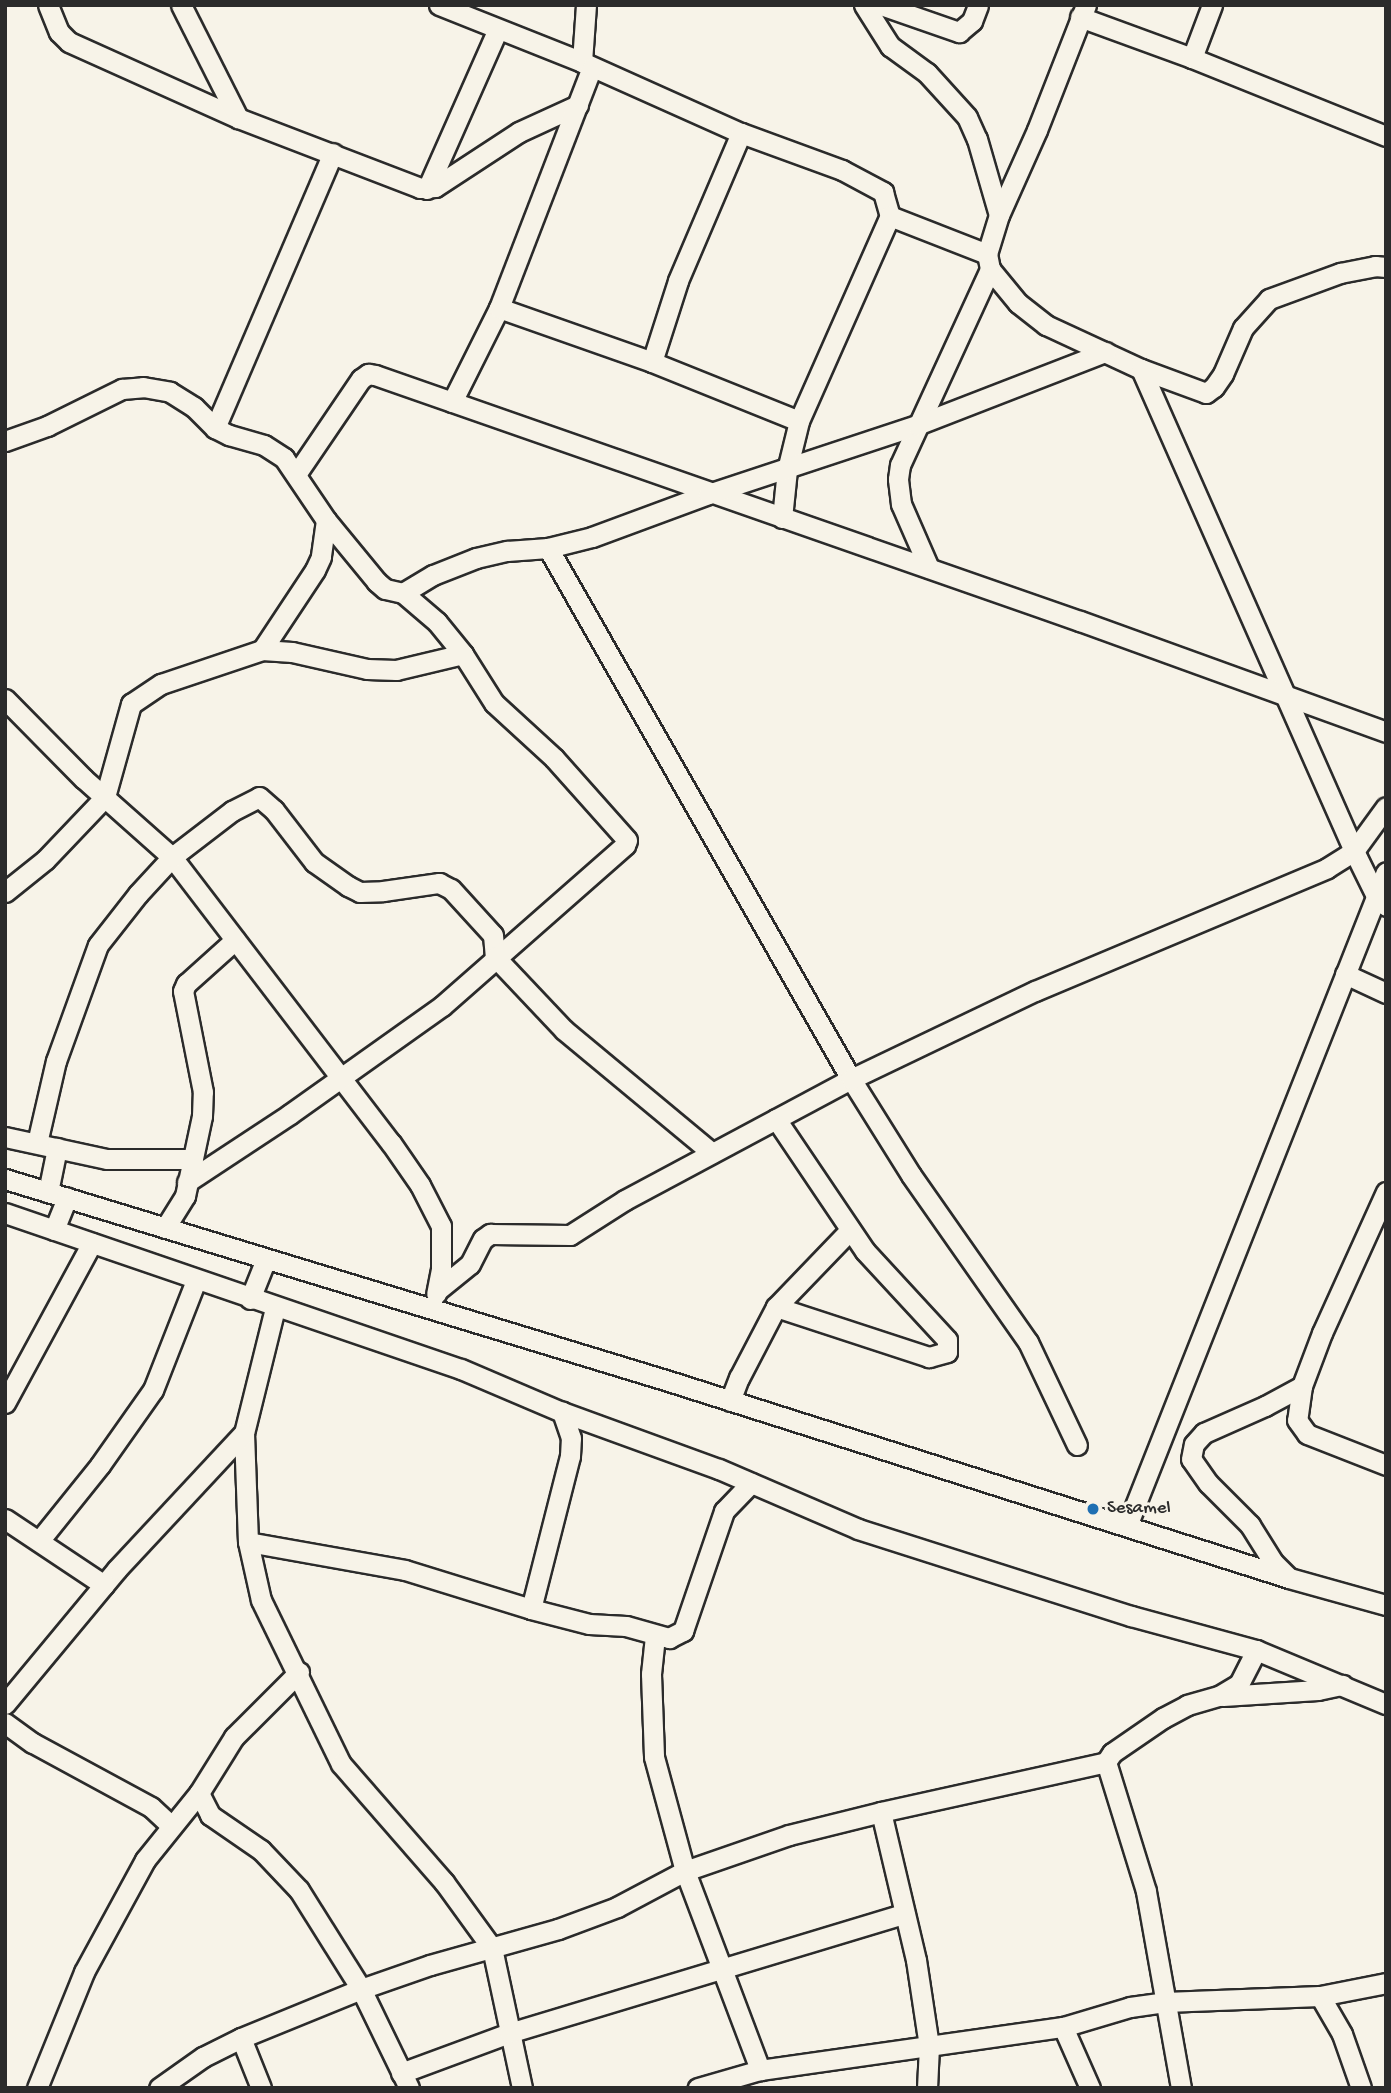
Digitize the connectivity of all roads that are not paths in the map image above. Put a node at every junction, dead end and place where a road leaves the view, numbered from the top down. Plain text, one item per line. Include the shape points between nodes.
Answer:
1 (48, 5) edge
2 (181, 5) edge
3 (439, 5) edge
4 (586, 5) edge
5 (864, 5) edge
6 (881, 5) edge
7 (978, 5) edge
8 (1212, 5) edge
9 (1081, 9) edge
10 (498, 31) junction
11 (1192, 58) junction
12 (587, 65) junction
13 (578, 106) junction
14 (238, 118) junction
15 (741, 133) junction
16 (1386, 136) edge
17 (333, 153) junction
18 (427, 189) junction
19 (999, 215) junction
20 (890, 216) junction
21 (988, 262) junction
22 (1386, 267) edge
23 (499, 308) junction
24 (1105, 352) junction
25 (652, 362) junction
26 (1141, 369) junction
27 (452, 402) junction
28 (799, 421) junction
29 (917, 425) junction
30 (215, 428) junction
31 (5, 442) edge
32 (787, 470) junction
33 (297, 473) junction
34 (708, 494) junction
35 (782, 518) junction
36 (327, 520) junction
37 (548, 548) junction
38 (929, 568) junction
39 (403, 593) junction
40 (262, 650) junction
41 (463, 654) junction
42 (1287, 695) junction
43 (5, 699) edge
44 (1386, 732) edge
45 (105, 797) junction
46 (1386, 807) edge
47 (1354, 851) junction
48 (172, 857) junction
49 (1386, 872) edge
50 (5, 892) edge
51 (1381, 901) edge
52 (235, 940) junction
53 (495, 957) junction
54 (1345, 975) junction
55 (1386, 993) edge
56 (340, 1079) junction
57 (851, 1079) junction
58 (776, 1119) junction
59 (5, 1137) edge
60 (37, 1143) junction
61 (57, 1148) junction
62 (712, 1153) junction
63 (193, 1159) junction
64 (5, 1179) edge
65 (187, 1182) junction
66 (1386, 1192) edge
67 (57, 1195) junction
68 (5, 1213) edge
69 (164, 1228) junction
70 (54, 1230) junction
71 (850, 1230) junction
72 (92, 1243) junction
73 (266, 1259) junction
74 (196, 1279) junction
75 (438, 1290) junction
76 (250, 1299) junction
77 (776, 1307) junction
78 (275, 1308) junction
79 (431, 1308) junction
80 (1302, 1386) junction
81 (730, 1401) junction
82 (5, 1403) edge
83 (562, 1412) junction
84 (244, 1433) junction
85 (1077, 1445) dead end
86 (1386, 1465) edge
87 (751, 1483) junction
88 (5, 1519) edge
89 (1127, 1526) junction
90 (39, 1541) junction
91 (248, 1542) junction
92 (1289, 1578) junction
93 (104, 1585) junction
94 (1386, 1605) edge
95 (531, 1609) junction
96 (655, 1636) junction
97 (1256, 1650) junction
98 (299, 1672) junction
99 (1342, 1685) junction
100 (1219, 1696) junction
101 (5, 1704) edge
102 (1386, 1704) edge
103 (5, 1723) edge
104 (1106, 1762) junction
105 (199, 1793) junction
106 (881, 1812) junction
107 (170, 1825) junction
108 (685, 1871) junction
109 (904, 1914) junction
110 (492, 1948) junction
111 (724, 1970) junction
112 (1386, 1983) edge
113 (361, 1989) junction
114 (1320, 1996) junction
115 (1165, 2002) junction
116 (1063, 2027) junction
117 (509, 2033) junction
118 (241, 2038) junction
119 (929, 2046) junction
120 (760, 2070) junction
121 (405, 2081) edge
122 (37, 2088) edge
123 (159, 2088) edge
124 (261, 2088) edge
125 (522, 2088) edge
126 (698, 2088) edge
127 (927, 2088) edge
128 (1090, 2088) edge
129 (1181, 2088) edge
130 (1361, 2088) edge

1 - 14 street via 69,43
2 - 14 street
3 - 10 street
4 - 12 street
5 - 19 street via 891,46 927,73 967,117
6 - 7 street via 959,32 972,21
8 - 11 street
9 - 11 street
9 - 19 street via 1037,130
10 - 12 street
10 - 18 street
11 - 16 street
12 - 13 street
12 - 15 street
13 - 18 street via 519,132
13 - 23 street
14 - 17 street
15 - 20 street via 876,187 887,199
15 - 25 street via 678,281
17 - 18 street
17 - 30 street
19 - 21 street
20 - 21 street
20 - 28 street
21 - 24 street via 1018,303 1037,319
21 - 29 street
22 - 26 street via 1340,273 1269,299 1243,328 1223,374 1206,393
23 - 25 street
23 - 27 street
24 - 26 street
24 - 29 street
25 - 28 street
26 - 42 street
27 - 33 street via 368,374 332,418
27 - 34 street
28 - 32 street
29 - 32 street
29 - 38 street via 900,465 898,492
30 - 31 street via 170,392 143,387 122,389
30 - 33 street via 264,445
32 - 34 street
32 - 35 street
33 - 36 street
34 - 35 street
34 - 37 street via 592,537
35 - 38 street
36 - 39 street via 377,582
36 - 40 street via 315,570
37 - 39 street via 476,558
37 - 57 street
38 - 42 street
39 - 41 street via 424,609
40 - 41 street via 396,670
40 - 45 street via 161,684 131,704
41 - 53 street via 494,703 554,758 627,840
42 - 44 street
42 - 47 street
43 - 45 street
45 - 48 street
45 - 50 street via 45,860
46 - 47 street
47 - 51 street
47 - 57 street via 1327,868 1035,991
48 - 52 street
48 - 53 street via 232,811 259,797 314,862 360,892 439,883 452,889 493,935
48 - 60 street via 98,946 56,1061
49 - 51 street
51 - 54 street
52 - 56 street
52 - 63 street via 183,991 203,1092
53 - 56 street via 442,1006
53 - 62 street via 564,1030
54 - 55 street
54 - 89 street
56 - 65 street
56 - 75 street via 420,1185 440,1226
57 - 58 street
57 - 85 street via 911,1175 1028,1342
58 - 62 street
58 - 71 street
59 - 60 street
60 - 61 street
61 - 63 street via 107,1159
61 - 67 street
62 - 75 street via 570,1235 490,1234 470,1264
63 - 65 street
64 - 67 street
65 - 69 street via 185,1196
66 - 80 street
67 - 69 street
67 - 70 street
68 - 70 street
69 - 73 street
70 - 72 street
71 - 77 street
71 - 77 street via 947,1340 947,1352 929,1357
72 - 74 street
72 - 82 street
73 - 76 street
73 - 79 street
74 - 76 street
74 - 90 street via 153,1390
75 - 79 street
76 - 78 street
77 - 81 street
78 - 83 street via 460,1369
78 - 84 street
79 - 81 street
80 - 86 street via 1297,1420 1307,1434
80 - 92 street via 1204,1433 1194,1444 1191,1459 1250,1525
81 - 89 street
83 - 87 street
83 - 95 street via 571,1438 570,1456
84 - 91 street
84 - 93 street
87 - 96 street via 724,1511 683,1631 668,1638
87 - 97 street via 858,1529 1131,1616
88 - 90 street
89 - 92 street
90 - 93 street
91 - 95 street via 405,1570
91 - 98 street via 261,1600
92 - 94 street
93 - 101 street
95 - 96 street via 589,1624 626,1626
96 - 108 street via 654,1757
97 - 99 street
97 - 100 street via 1244,1679
98 - 105 street via 234,1737
98 - 110 street via 341,1764 444,1882
99 - 100 street
99 - 102 street
100 - 104 street via 1187,1704 1163,1718
103 - 107 street via 151,1807
104 - 106 street
104 - 115 street via 1146,1891
105 - 107 street
105 - 113 street via 210,1815 261,1850 299,1890
106 - 108 street via 789,1835
106 - 109 street
107 - 122 street via 145,1860 84,1972
108 - 110 street via 617,1907
108 - 111 street
109 - 111 street
109 - 119 street
110 - 113 street
110 - 117 street
111 - 117 street
111 - 120 street
112 - 114 street
113 - 118 street
113 - 121 street
114 - 115 street
114 - 130 street via 1342,2034
115 - 116 street
115 - 129 street
116 - 119 street
116 - 128 street
117 - 121 street
117 - 125 street
118 - 123 street via 203,2057
118 - 124 street
119 - 120 street
119 - 127 street
120 - 126 street

